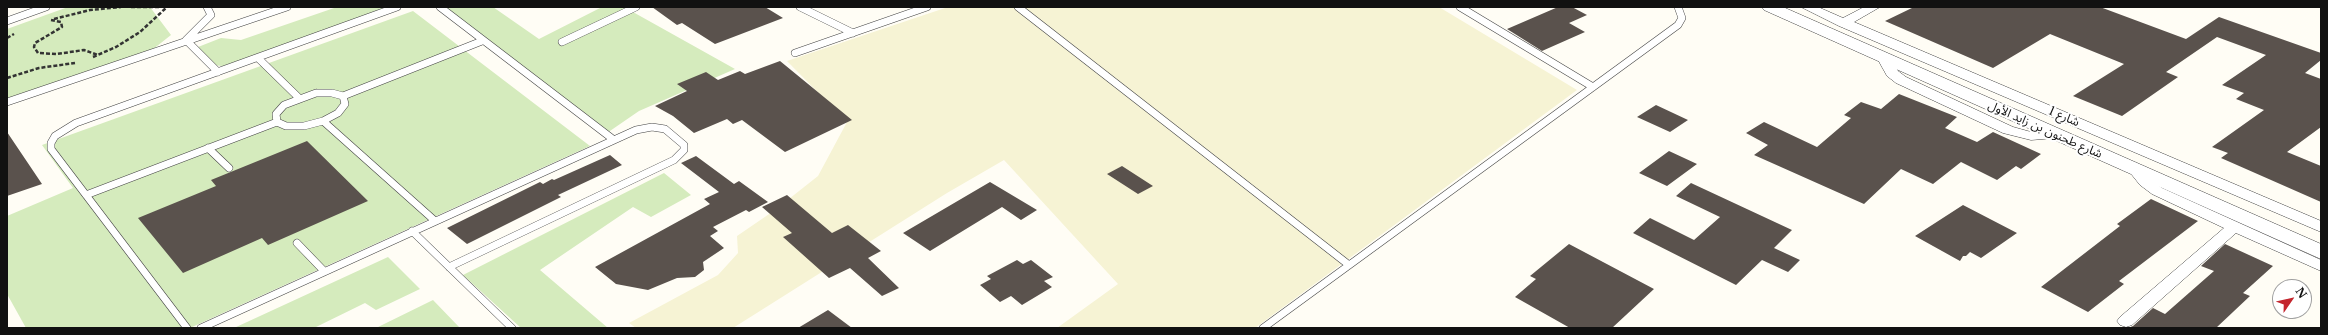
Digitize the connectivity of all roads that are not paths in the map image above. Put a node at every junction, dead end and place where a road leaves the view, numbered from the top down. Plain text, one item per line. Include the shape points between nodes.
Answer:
1 (46, 7) edge
2 (207, 7) edge
3 (287, 7) edge
4 (397, 7) edge
5 (440, 7) edge
6 (636, 7) edge
7 (800, 7) edge
8 (927, 7) edge
9 (1018, 7) edge
10 (1460, 7) edge
11 (1678, 7) edge
12 (1770, 7) edge
13 (1807, 7) edge
14 (1874, 7) edge
15 (7, 21) edge
16 (1843, 23) junction
17 (853, 33) junction
18 (186, 40) junction
19 (482, 41) junction
20 (562, 42) dead end
21 (795, 53) dead end
22 (258, 58) junction
23 (218, 72) junction
24 (1593, 87) junction
25 (343, 96) junction
26 (299, 98) junction
27 (7, 102) edge
28 (323, 121) junction
29 (277, 122) junction
30 (614, 140) junction
31 (208, 148) junction
32 (229, 168) dead end
33 (2136, 170) junction
34 (86, 195) junction
35 (434, 220) junction
36 (2234, 227) junction
37 (2321, 227) edge
38 (412, 231) junction
39 (297, 243) dead end
40 (2321, 252) edge
41 (1349, 265) junction
42 (2321, 266) edge
43 (449, 267) junction
44 (324, 271) junction
45 (2126, 321) dead end
46 (187, 328) edge
47 (201, 328) edge
48 (512, 328) edge
49 (1263, 328) edge

1 - 15 lane
2 - 18 lane via 211,15
3 - 18 lane
4 - 22 lane
5 - 19 lane
6 - 20 lane
7 - 17 lane
8 - 17 lane
9 - 41 lane
10 - 24 lane
11 - 24 lane via 1682,18 1678,25
12 - 33 street, شارع طحنون بن زايد الأول
13 - 16 street, شارع 1
14 - 16 street
16 - 37 street, شارع 1
17 - 21 lane
18 - 23 lane
18 - 27 lane
19 - 25 lane
19 - 30 lane
22 - 23 lane
22 - 26 lane
23 - 34 lane via 76,123 55,136 51,143 52,149
24 - 41 lane
25 - 26 lane via 316,93
25 - 28 lane via 345,104 338,113
26 - 29 lane via 284,105 276,114
28 - 29 lane via 304,126 286,126
28 - 35 lane
29 - 31 lane
30 - 35 lane
30 - 43 lane via 644,128 659,128 681,141 684,150 666,164
31 - 32 lane
31 - 34 lane
33 - 36 street via 2145,182 2158,191
33 - 40 street, شارع طحنون بن زايد الأول
34 - 46 lane
35 - 38 lane
36 - 42 street
36 - 45 street
38 - 43 lane
38 - 44 lane
39 - 44 lane
41 - 49 lane
43 - 48 lane
44 - 47 lane

